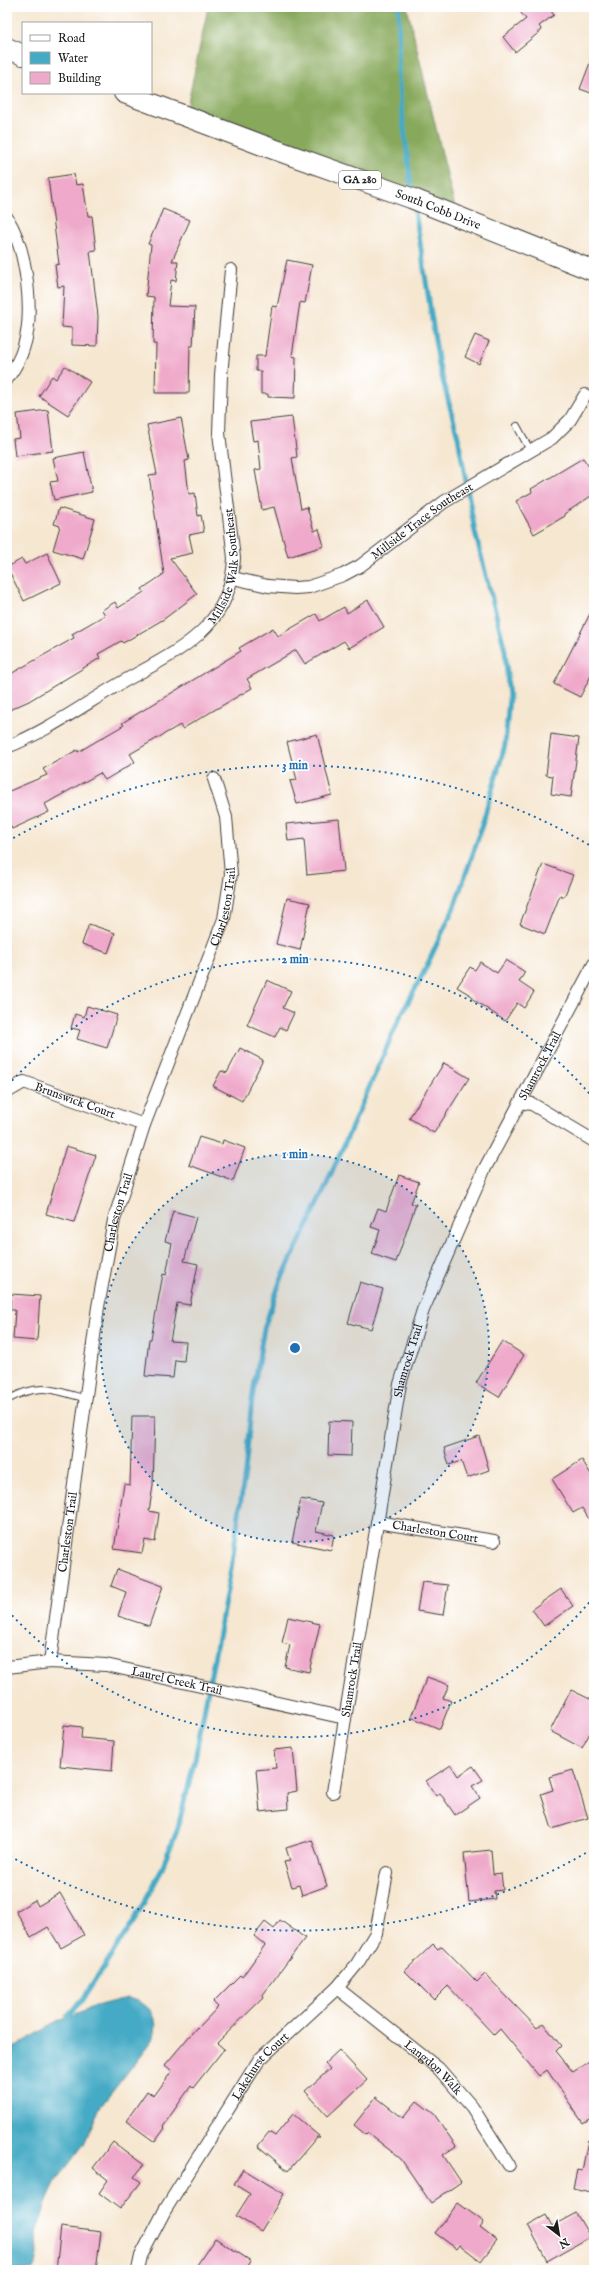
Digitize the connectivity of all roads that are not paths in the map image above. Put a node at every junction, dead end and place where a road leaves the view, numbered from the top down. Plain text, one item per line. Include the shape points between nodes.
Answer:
1 (7, 48) edge
2 (22, 55) edge
3 (127, 94) edge
4 (7, 218) edge
5 (231, 270) dead end
6 (594, 271) edge
7 (7, 379) edge
8 (585, 395) dead end
9 (517, 426) dead end
10 (530, 450) junction
11 (233, 578) junction
12 (7, 747) edge
13 (214, 779) dead end
14 (594, 964) edge
15 (7, 1092) edge
16 (521, 1102) junction
17 (144, 1125) junction
18 (594, 1141) edge
19 (7, 1400) edge
20 (86, 1400) junction
21 (377, 1522) junction
22 (494, 1541) dead end
23 (50, 1662) junction
24 (7, 1667) edge
25 (345, 1718) junction
26 (333, 1792) dead end
27 (387, 1874) dead end
28 (338, 1988) junction
29 (509, 2165) dead end
30 (138, 2270) edge

1 - 2 main road
3 - 6 main road, South Cobb Drive / GA 280 via 411,198
4 - 7 street via 15,230 23,255 28,322 23,350
5 - 11 street, Millside Walk Southeast via 221,375 219,432 234,558
8 - 10 street, Millside Trace Southeast via 563,429
9 - 10 lane
10 - 11 street, Millside Trace Southeast via 444,502 360,566 343,575 315,585 295,588 268,586
11 - 12 street, Millside Walk Southeast via 215,616 195,637 37,732
13 - 17 street, Charleston Trail via 226,817 231,874 224,918
14 - 16 street, Shamrock Trail
15 - 17 street, Brunswick Court via 24,1082
16 - 18 street via 532,1104
16 - 21 street, Shamrock Trail via 484,1170 423,1310 400,1384
17 - 20 street, Charleston Trail via 114,1220 98,1307
19 - 20 lane via 20,1392 38,1387
20 - 23 street, Charleston Trail
21 - 22 street, Charleston Court
21 - 25 street, Shamrock Trail
23 - 24 street, Laurel Creek Trail
23 - 25 street, Laurel Creek Trail via 106,1665
25 - 26 street, Shamrock Trail
27 - 28 street, Lakehurst Court via 376,1933
28 - 29 street, Langdon Walk via 439,2069 472,2107
28 - 30 street, Lakehurst Court via 259,2060 165,2210 141,2256

